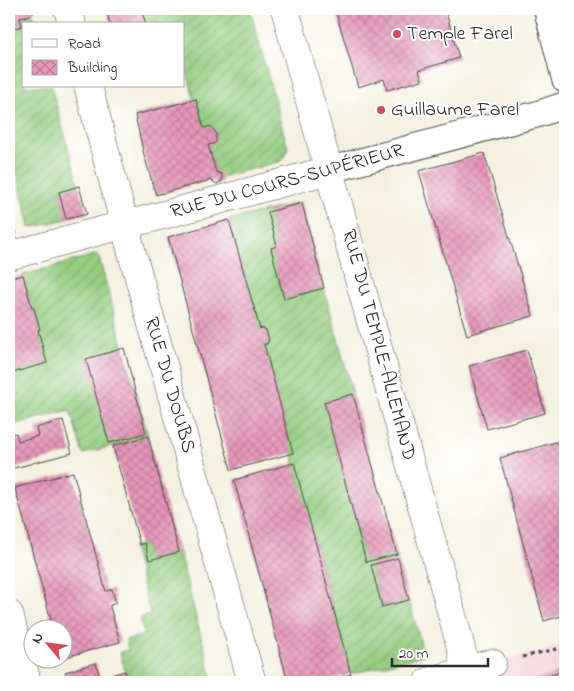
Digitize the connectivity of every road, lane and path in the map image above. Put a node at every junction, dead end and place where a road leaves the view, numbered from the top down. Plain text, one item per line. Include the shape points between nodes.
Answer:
1 (68, 9) edge
2 (285, 9) edge
3 (547, 9) edge
4 (71, 22) edge
5 (565, 79) edge
6 (89, 88) edge
7 (565, 105) edge
8 (329, 170) junction
9 (124, 225) junction
10 (9, 256) edge
11 (9, 614) edge
12 (565, 647) edge
13 (492, 663) joint
14 (468, 677) edge
15 (27, 682) edge
16 (252, 682) edge
17 (428, 682) edge

1 - 4 street
2 - 8 street, RUE DU TEMPLE-ALLEMAND
3 - 5 street
6 - 9 street, RUE DU DOUBS
7 - 8 street, RUE DU COURS-SUPÉRIEUR
8 - 9 street, RUE DU COURS-SUPÉRIEUR
8 - 14 street, RUE DU TEMPLE-ALLEMAND
9 - 10 street, RUE DU COURS-SUPÉRIEUR
9 - 16 street, RUE DU DOUBS
11 - 15 street
12 - 13 path
13 - 14 street
14 - 17 street

